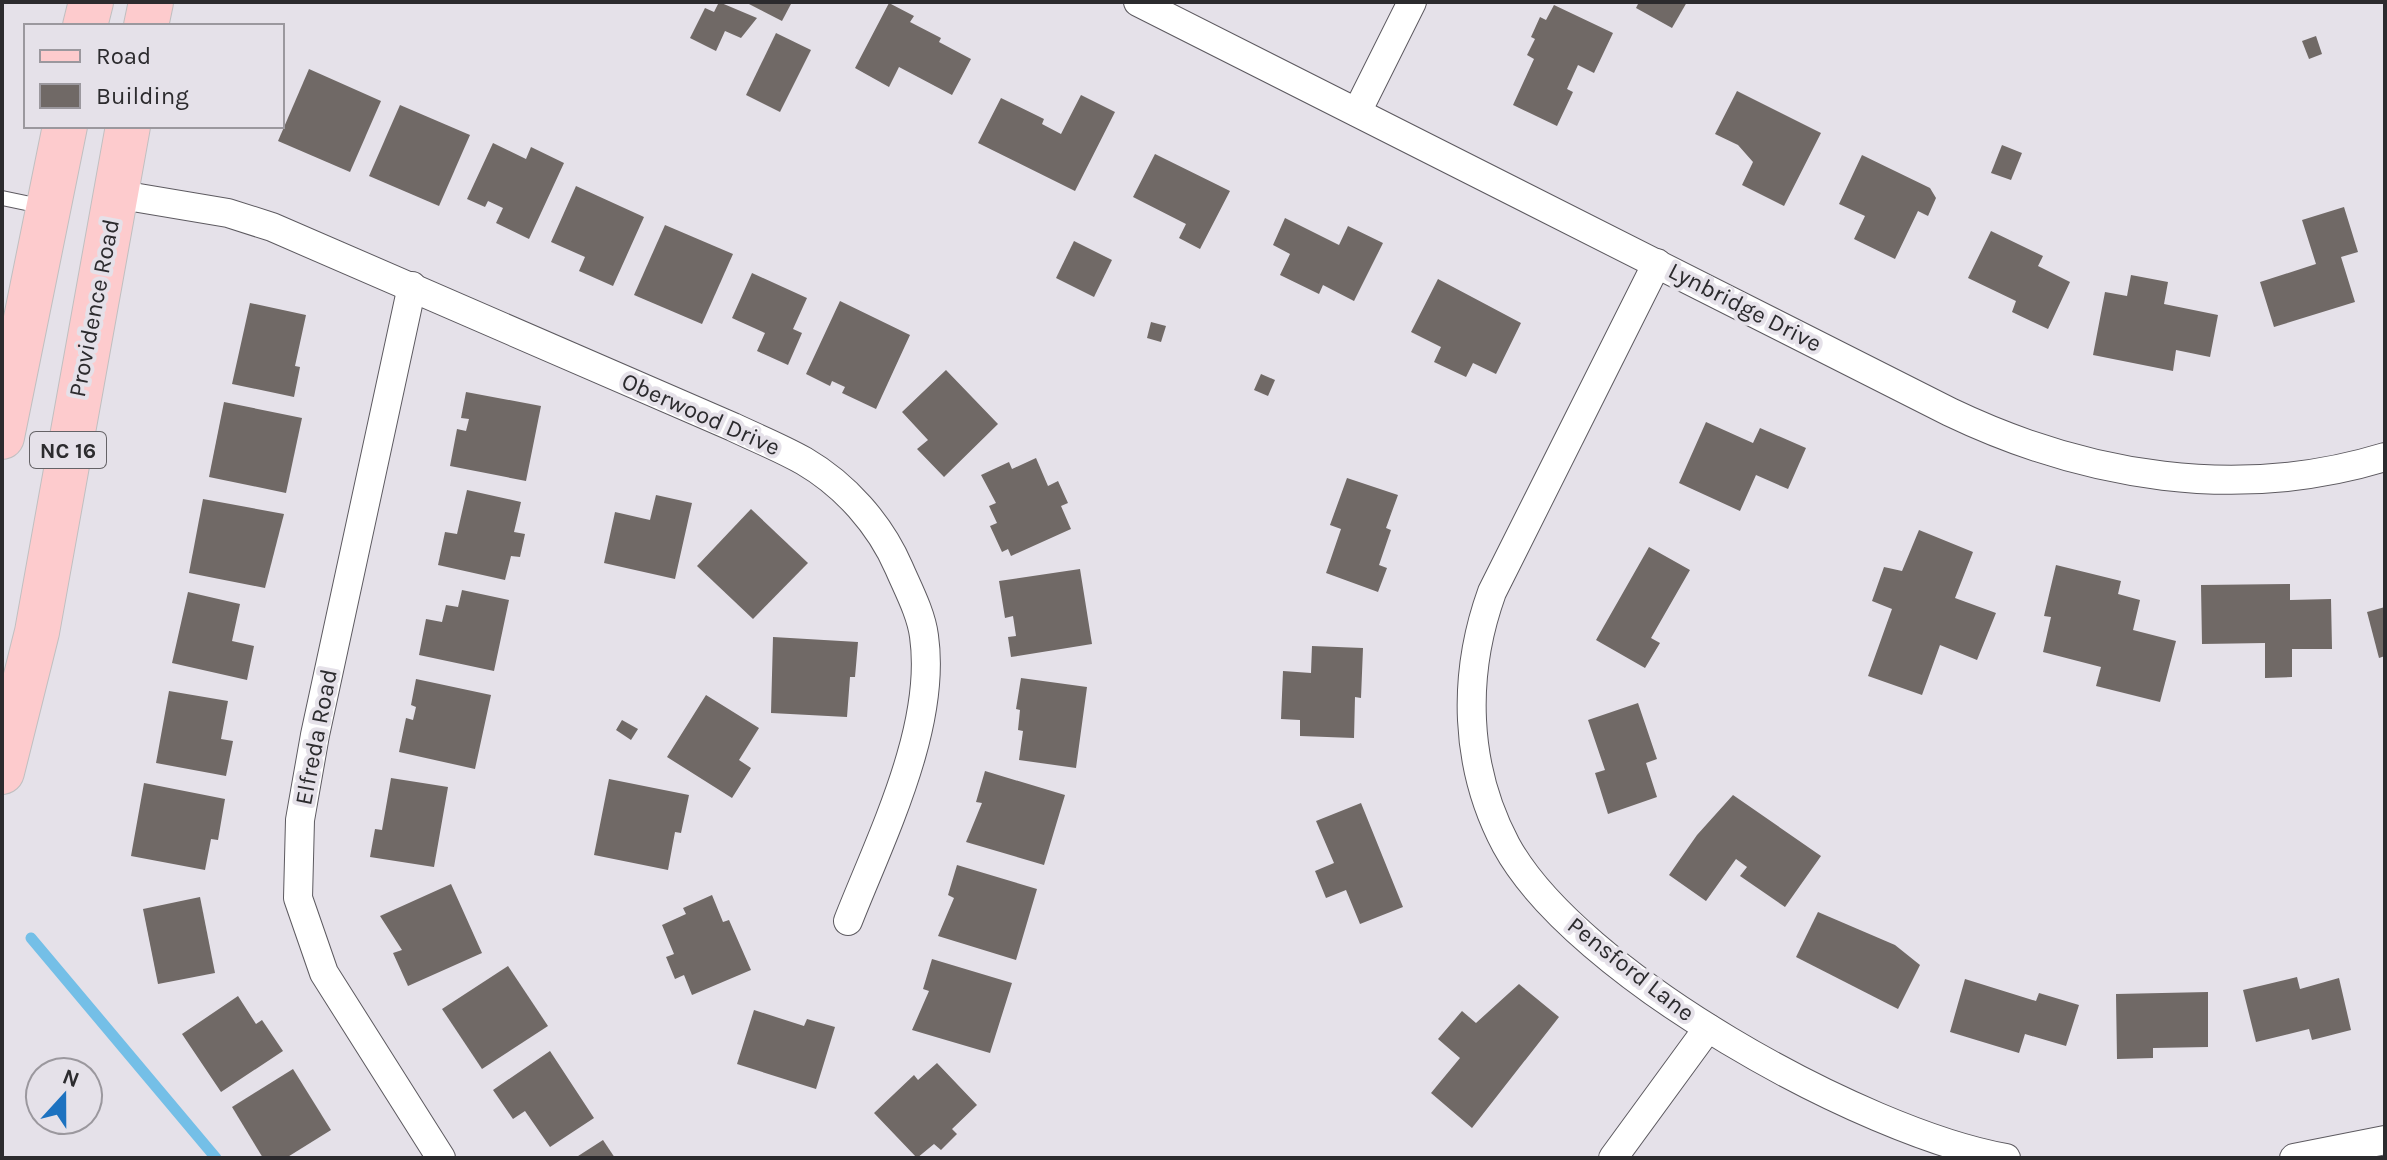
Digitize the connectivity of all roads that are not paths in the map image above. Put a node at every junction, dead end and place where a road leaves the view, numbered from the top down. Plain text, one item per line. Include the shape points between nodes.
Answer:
1 (91, 2) edge
2 (151, 2) edge
3 (1138, 2) edge
4 (1412, 2) edge
5 (86, 24) edge
6 (146, 24) edge
7 (1357, 112) junction
8 (65, 128) edge
9 (128, 128) edge
10 (115, 194) junction
11 (2, 198) edge
12 (49, 208) junction
13 (1657, 263) junction
14 (412, 286) junction
15 (2, 437) edge
16 (2385, 457) edge
17 (2, 772) edge
18 (848, 921) dead end
19 (1708, 1028) junction
20 (2385, 1140) edge
21 (441, 1158) edge
22 (1613, 1158) edge
23 (2006, 1158) edge
24 (2294, 1158) edge

1 - 5 main road
2 - 6 main road
3 - 7 street, Lynbridge Drive
4 - 7 street
7 - 13 street, Lynbridge Drive
8 - 12 main road, NC 16
9 - 10 main road, Providence Road / NC 16
10 - 14 street, Oberwood Drive via 228,213
10 - 17 main road, Providence Road / NC 16 via 37,632
11 - 12 lane
12 - 15 main road, NC 16
13 - 16 street, Lynbridge Drive via 1950,412 2052,453 2125,472 2200,481 2295,476
13 - 19 street, Pensford Lane via 1492,592 1476,646 1470,701 1478,770 1497,826 1523,871 1578,931
14 - 18 street, Oberwood Drive via 804,461 867,515 911,594 924,634 926,678 899,789
14 - 21 street, Elfreda Road via 315,735 300,820 298,898 324,973
19 - 22 street
19 - 23 street, Pensford Lane via 1861,1109
20 - 24 street

